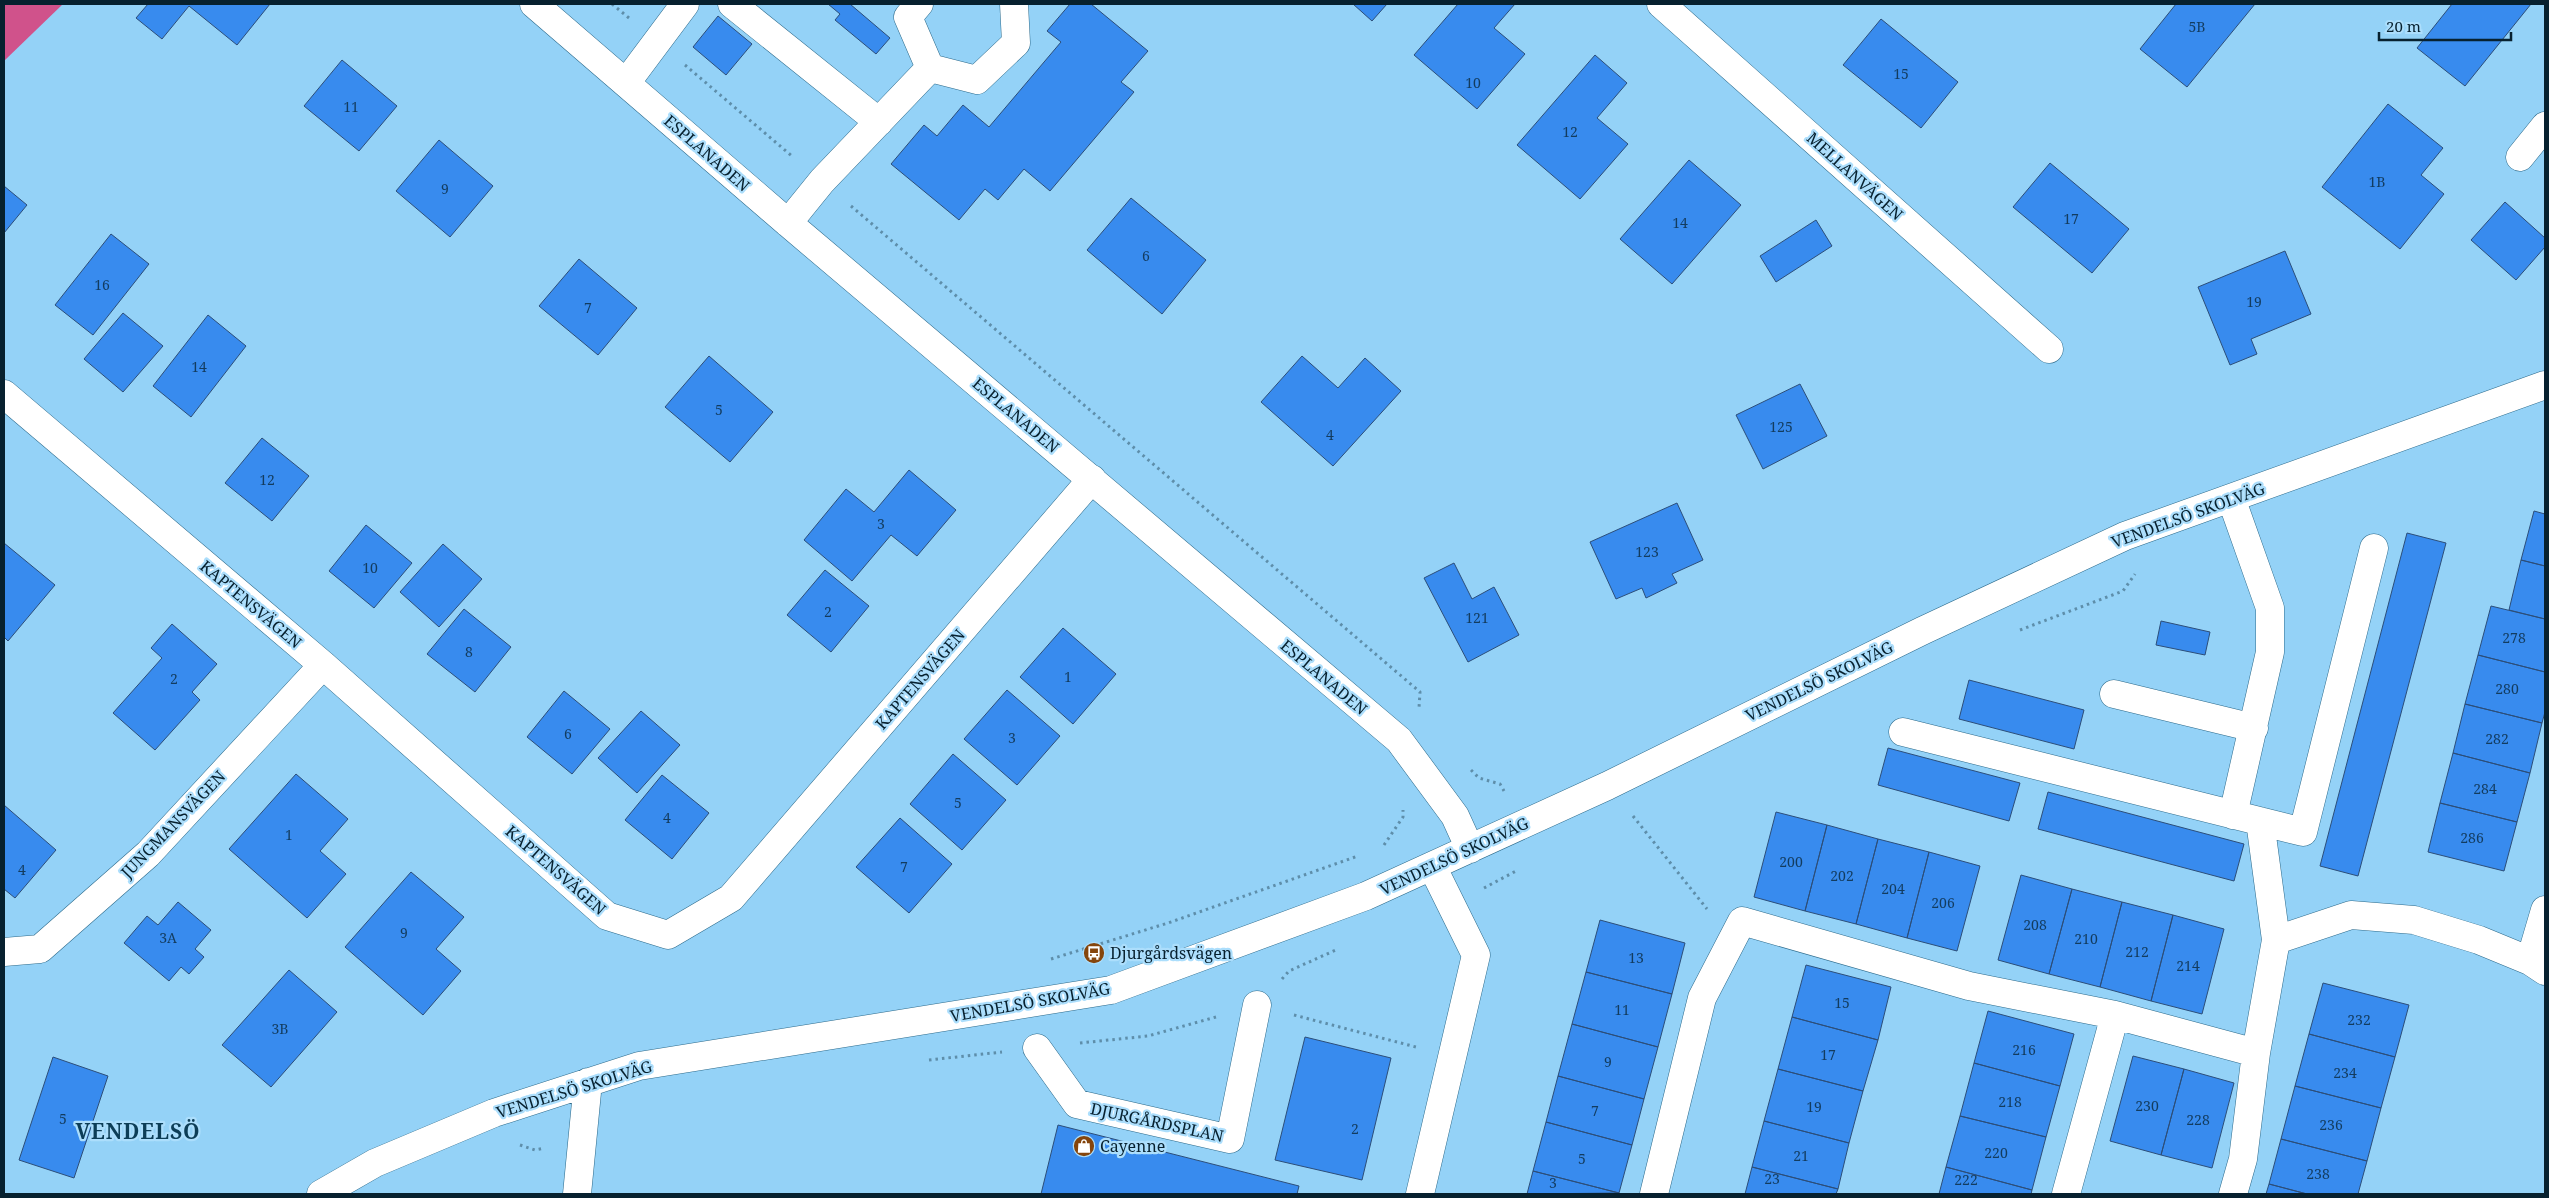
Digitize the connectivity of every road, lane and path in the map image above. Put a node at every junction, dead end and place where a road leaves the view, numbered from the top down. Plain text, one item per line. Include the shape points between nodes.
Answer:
1 (534, 4) edge
2 (612, 4) edge
3 (685, 4) edge
4 (732, 4) edge
5 (920, 4) edge
6 (1014, 4) edge
7 (1661, 4) edge
8 (656, 41) junction
9 (930, 68) junction
10 (626, 83) junction
11 (879, 122) junction
12 (2545, 126) edge
13 (2520, 157) dead end
14 (822, 181) junction
15 (788, 223) junction
16 (2049, 349) dead end
17 (2545, 385) edge
18 (4, 394) edge
19 (1092, 479) junction
20 (2231, 498) junction
21 (2374, 548) dead end
22 (322, 665) junction
23 (2114, 694) dead end
24 (2254, 728) junction
25 (1903, 732) dead end
26 (1399, 740) junction
27 (1466, 765) dead end
28 (1607, 786) junction
29 (1403, 807) dead end
30 (2233, 815) junction
31 (2260, 821) junction
32 (1520, 826) junction
33 (1377, 848) dead end
34 (1470, 849) junction
35 (1362, 854) dead end
36 (1432, 866) junction
37 (2545, 910) edge
38 (1742, 921) junction
39 (2276, 940) junction
40 (1340, 948) dead end
41 (4, 952) edge
42 (1045, 961) dead end
43 (2538, 966) edge
44 (1257, 1005) junction
45 (2115, 1015) junction
46 (1037, 1048) junction
47 (2256, 1053) junction
48 (1452, 1056) junction
49 (919, 1061) dead end
50 (588, 1082) junction
51 (583, 1141) junction
52 (518, 1145) dead end
53 (321, 1194) edge
54 (577, 1194) edge
55 (1420, 1194) edge
56 (1654, 1194) edge
57 (2066, 1194) edge
58 (2233, 1194) edge

1 - 10 street, ESPLANADEN
2 - 8 path
3 - 8 street
4 - 11 street
5 - 9 street via 908,17
6 - 9 street via 1016,43 977,80
7 - 16 street, MELLANVÄGEN
8 - 10 street
8 - 14 path
9 - 11 street
10 - 15 street, ESPLANADEN
11 - 14 street
12 - 13 street
14 - 15 street
14 - 26 path via 1420,692 1419,720
15 - 19 street, ESPLANADEN
17 - 20 street, VENDELSÖ SKOLVÄG
18 - 22 street, KAPTENSVÄGEN
19 - 22 street, KAPTENSVÄGEN via 731,898 668,935 607,916
19 - 26 street, ESPLANADEN
20 - 24 street via 2270,608 2270,652
20 - 28 street, VENDELSÖ SKOLVÄG via 2125,536 1922,630
21 - 31 street via 2303,832
22 - 41 street, JUNGMANSVÄGEN via 148,854 40,949
23 - 24 street
24 - 30 street
25 - 30 street
26 - 34 street, ESPLANADEN via 1455,816
27 - 32 path via 1479,778 1500,784
28 - 32 street, VENDELSÖ SKOLVÄG
28 - 38 path via 1709,912
29 - 33 path via 1403,817 1384,846
30 - 31 street
31 - 39 street
32 - 34 street, VENDELSÖ SKOLVÄG
34 - 36 street, VENDELSÖ SKOLVÄG
35 - 42 path via 1168,923
36 - 48 street via 1476,956
36 - 50 street, VENDELSÖ SKOLVÄG via 1366,896 1111,990 639,1066
37 - 43 street
38 - 45 street via 1969,986
38 - 56 street via 1702,998
39 - 43 street via 2351,915 2414,920 2479,940
39 - 47 street
40 - 44 path via 1289,972
44 - 46 path via 1148,1036
44 - 46 street, DJURGÅRDSPLAN via 1230,1139 1077,1104
44 - 48 path
45 - 47 street
45 - 57 street
46 - 49 path
47 - 58 street via 2243,1159
48 - 55 street
50 - 51 street
50 - 53 street, VENDELSÖ SKOLVÄG via 494,1113 375,1163
51 - 52 path via 535,1150
51 - 54 street

